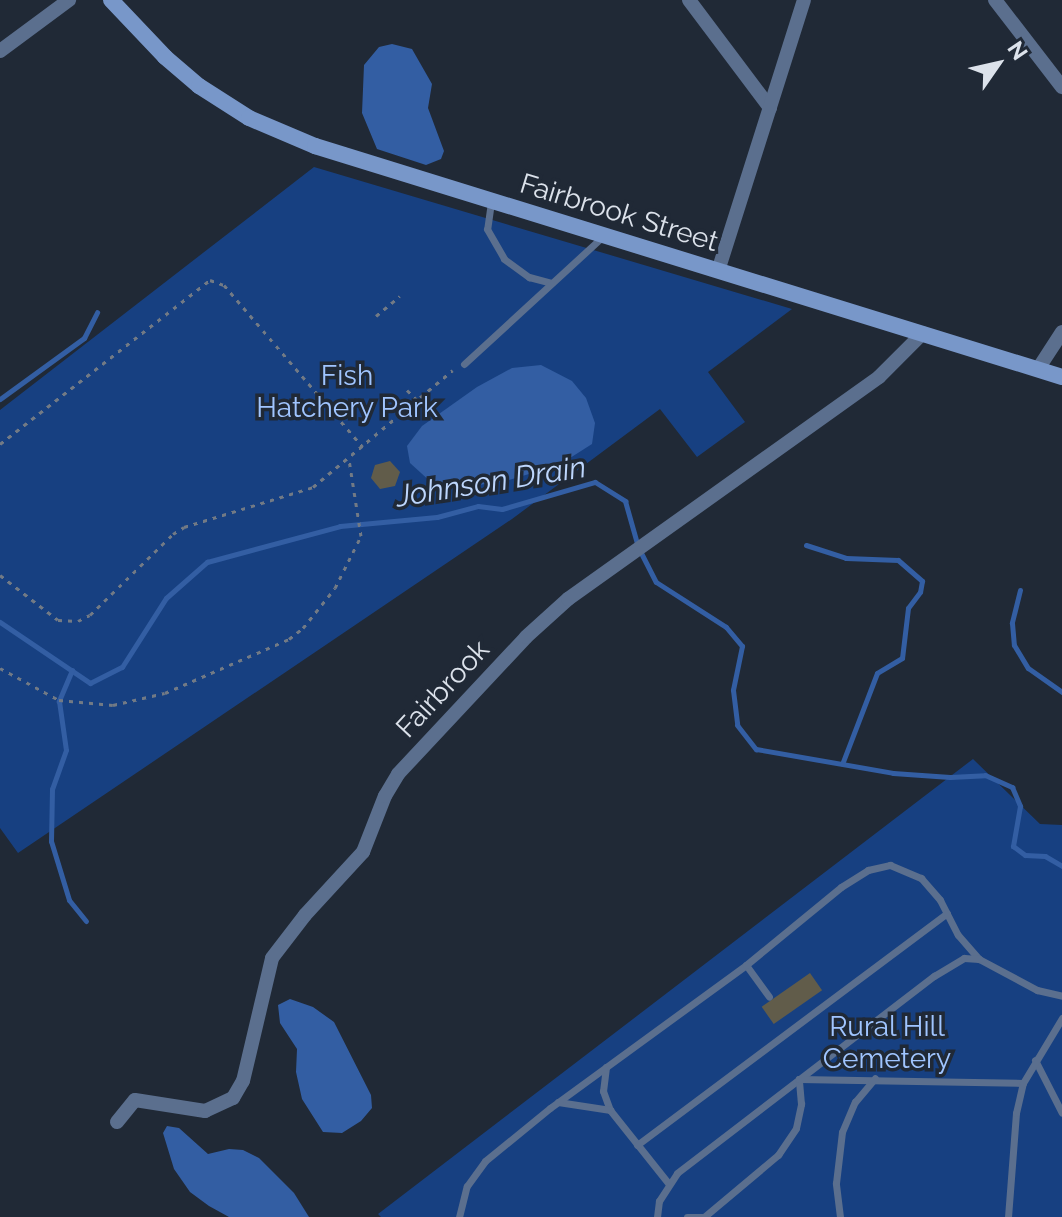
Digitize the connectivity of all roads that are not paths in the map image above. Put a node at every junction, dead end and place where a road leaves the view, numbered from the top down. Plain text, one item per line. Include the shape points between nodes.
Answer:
1 (69, 0) edge
2 (111, 0) edge
3 (689, 0) edge
4 (804, 0) edge
5 (995, 0) edge
6 (0, 51) edge
7 (1062, 87) edge
8 (770, 108) junction
9 (491, 202) junction
10 (604, 236) junction
11 (718, 271) junction
12 (551, 283) junction
13 (1062, 332) edge
14 (923, 333) junction
15 (463, 363) road end
16 (1038, 369) junction
17 (1062, 377) edge
18 (947, 913) junction
19 (979, 959) junction
20 (746, 965) junction
21 (1062, 996) edge
22 (769, 997) dead end
23 (1062, 1018) edge
24 (1035, 1060) junction
25 (606, 1067) junction
26 (875, 1078) junction
27 (799, 1079) junction
28 (1023, 1083) junction
29 (558, 1102) junction
30 (610, 1110) junction
31 (1062, 1113) edge
32 (117, 1122) dead end
33 (637, 1145) junction
34 (668, 1183) junction
35 (459, 1217) edge
36 (657, 1217) edge
37 (687, 1217) edge
38 (703, 1217) edge
39 (840, 1217) edge
40 (1008, 1217) edge

1 - 6 street
2 - 9 street, Fairbrook Street via 177,67 249,118 356,160
3 - 8 street
4 - 8 street
5 - 7 street
8 - 11 street
9 - 10 street, Fairbrook Street
9 - 12 lane via 487,229 504,259 529,277
10 - 11 street, Fairbrook Street
10 - 12 lane
11 - 14 street, Fairbrook Street
12 - 15 lane
13 - 16 street
14 - 16 street, Fairbrook Street
14 - 32 street, Fairbrook via 879,377 568,599 526,637 391,784 363,852 272,958 243,1081 233,1098 205,1111 135,1100
16 - 17 street, Fairbrook Street
18 - 19 lane
18 - 20 lane via 921,878 890,865 868,870
18 - 33 lane
19 - 21 lane via 1037,990
19 - 27 lane via 964,958 934,976
20 - 22 lane
20 - 25 lane
23 - 24 lane
24 - 28 lane
24 - 31 lane
25 - 29 lane
25 - 30 lane via 603,1091
26 - 27 lane
26 - 28 lane
26 - 39 lane via 855,1102 842,1132 836,1183
27 - 34 lane
27 - 38 lane via 796,1128 778,1155
28 - 40 lane
29 - 30 lane
29 - 35 lane via 485,1161 467,1186
30 - 33 lane
33 - 34 lane
34 - 36 lane
37 - 38 lane

